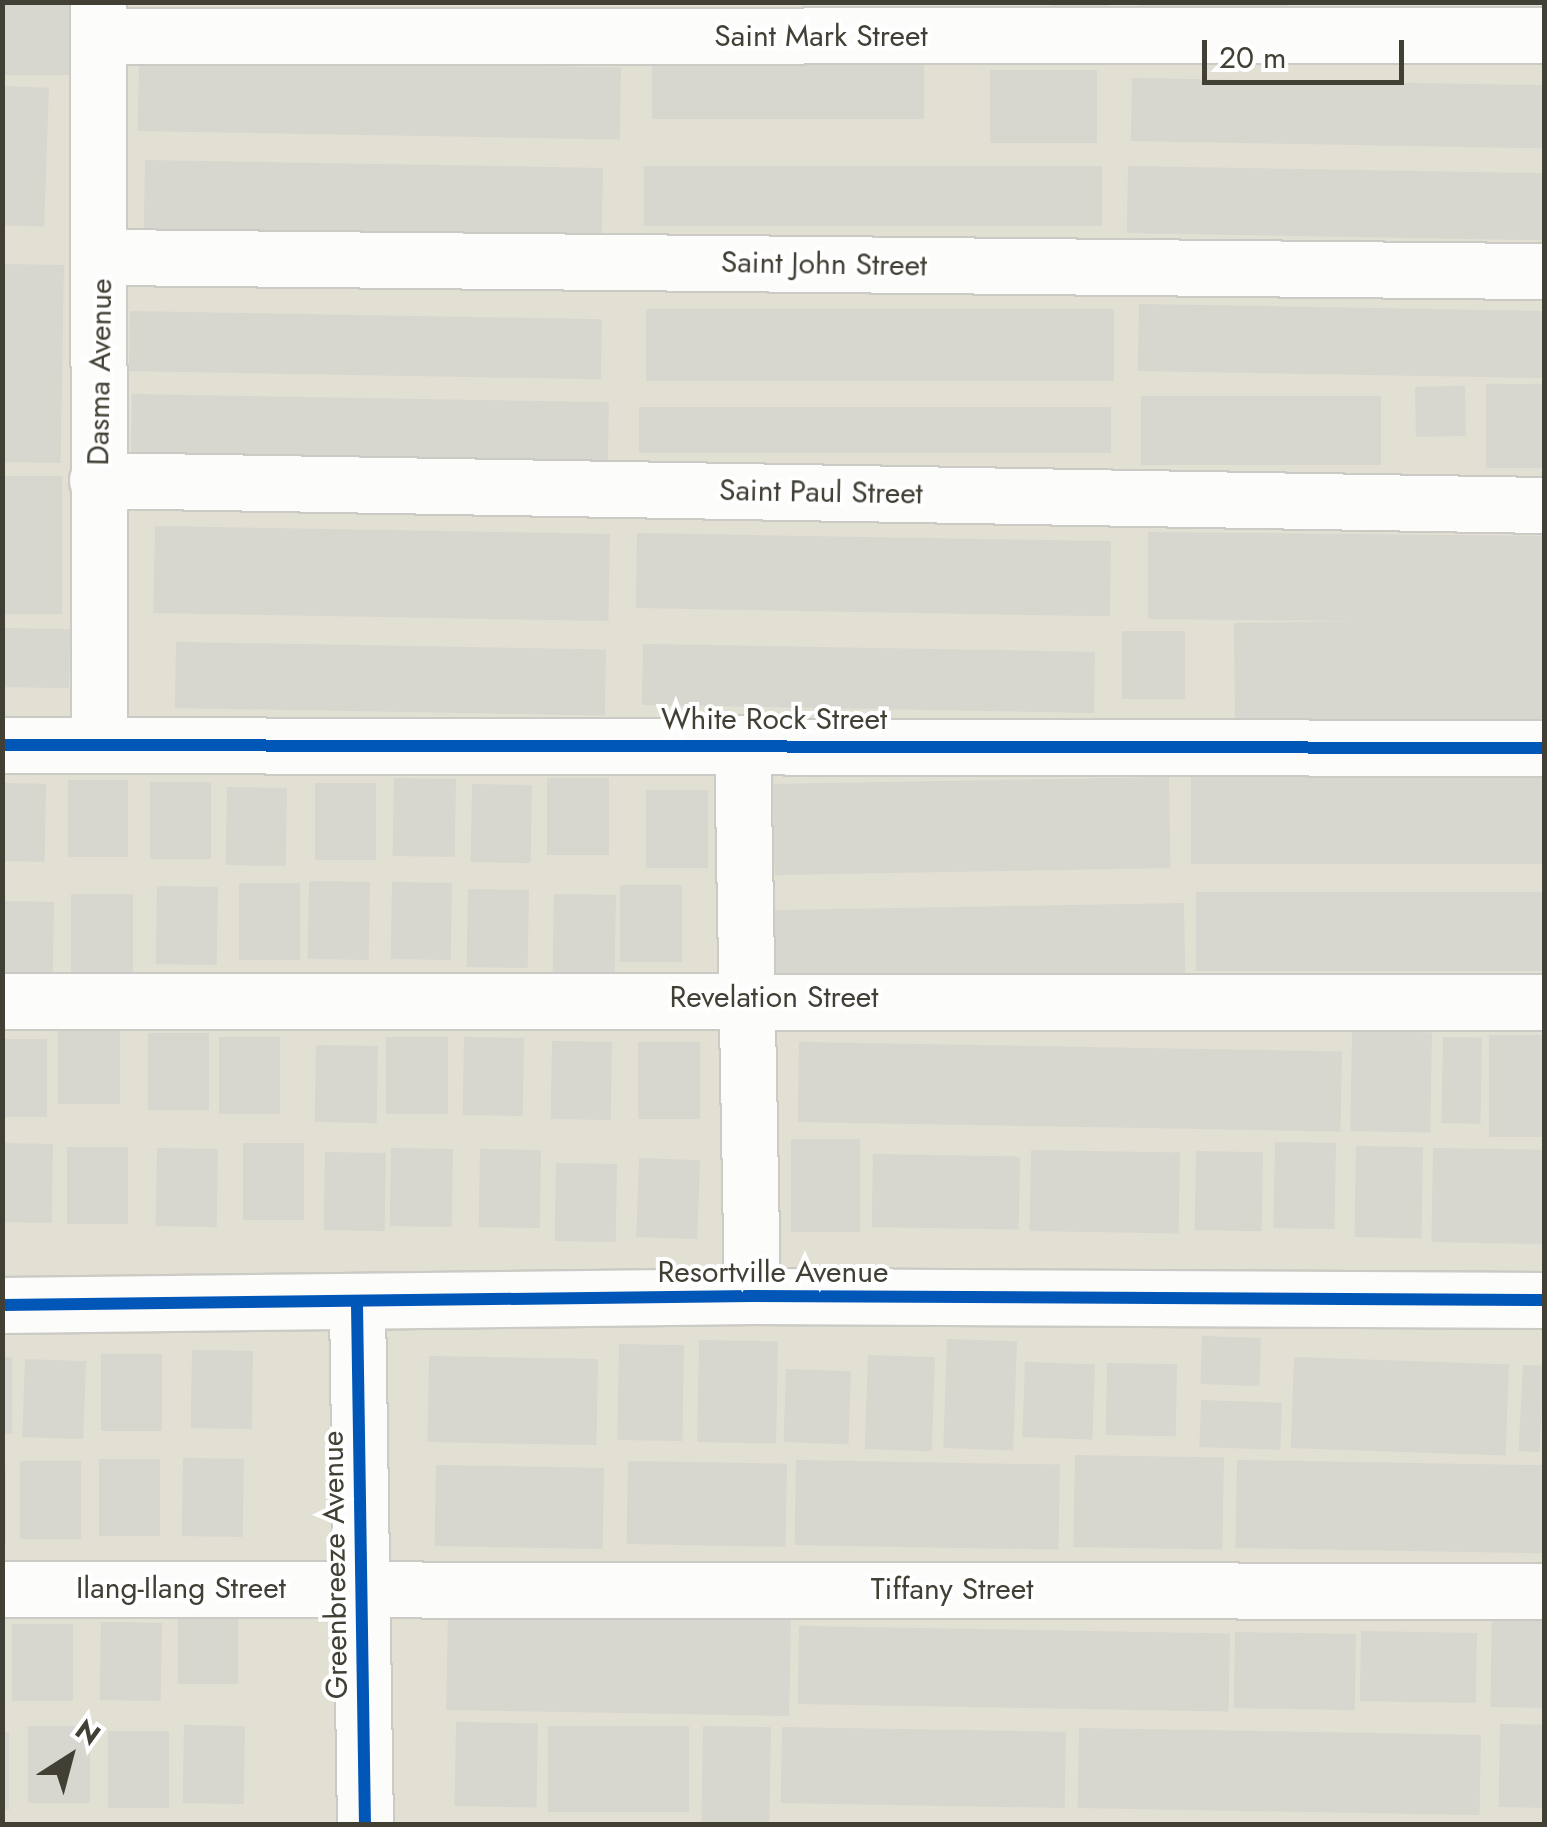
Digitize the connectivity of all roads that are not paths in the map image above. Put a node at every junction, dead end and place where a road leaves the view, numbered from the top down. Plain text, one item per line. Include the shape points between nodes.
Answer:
1 (98, 19) edge
2 (1544, 35) edge
3 (103, 257) junction
4 (1544, 271) edge
5 (97, 480) junction
6 (1544, 505) edge
7 (99, 741) junction
8 (742, 743) junction
9 (2, 745) edge
10 (1544, 748) edge
11 (743, 996) junction
12 (2, 1000) edge
13 (1544, 1002) edge
14 (752, 1296) junction
15 (1544, 1300) edge
16 (2, 1305) edge
17 (357, 1305) junction
18 (358, 1587) junction
19 (2, 1588) edge
20 (1544, 1590) edge
21 (365, 1824) edge

1 - 2 street, Saint Mark Street
1 - 3 street, Dasma Avenue
3 - 4 street, Saint John Street
3 - 5 street, Dasma Avenue
5 - 6 street, Saint Paul Street
5 - 7 street, Dasma Avenue
7 - 8 street, White Rock Street
7 - 9 street, White Rock Street
8 - 10 street, White Rock Street
8 - 11 street
11 - 12 street, Revelation Street
11 - 13 street, Revelation Street
11 - 14 street
14 - 15 street, Resortville Avenue
14 - 17 street, Resortville Avenue
16 - 17 street, Resortville Avenue
17 - 18 street, Greenbreeze Avenue
18 - 19 street, Ilang-Ilang Street
18 - 20 street, Tiffany Street
18 - 21 street, Greenbreeze Avenue

